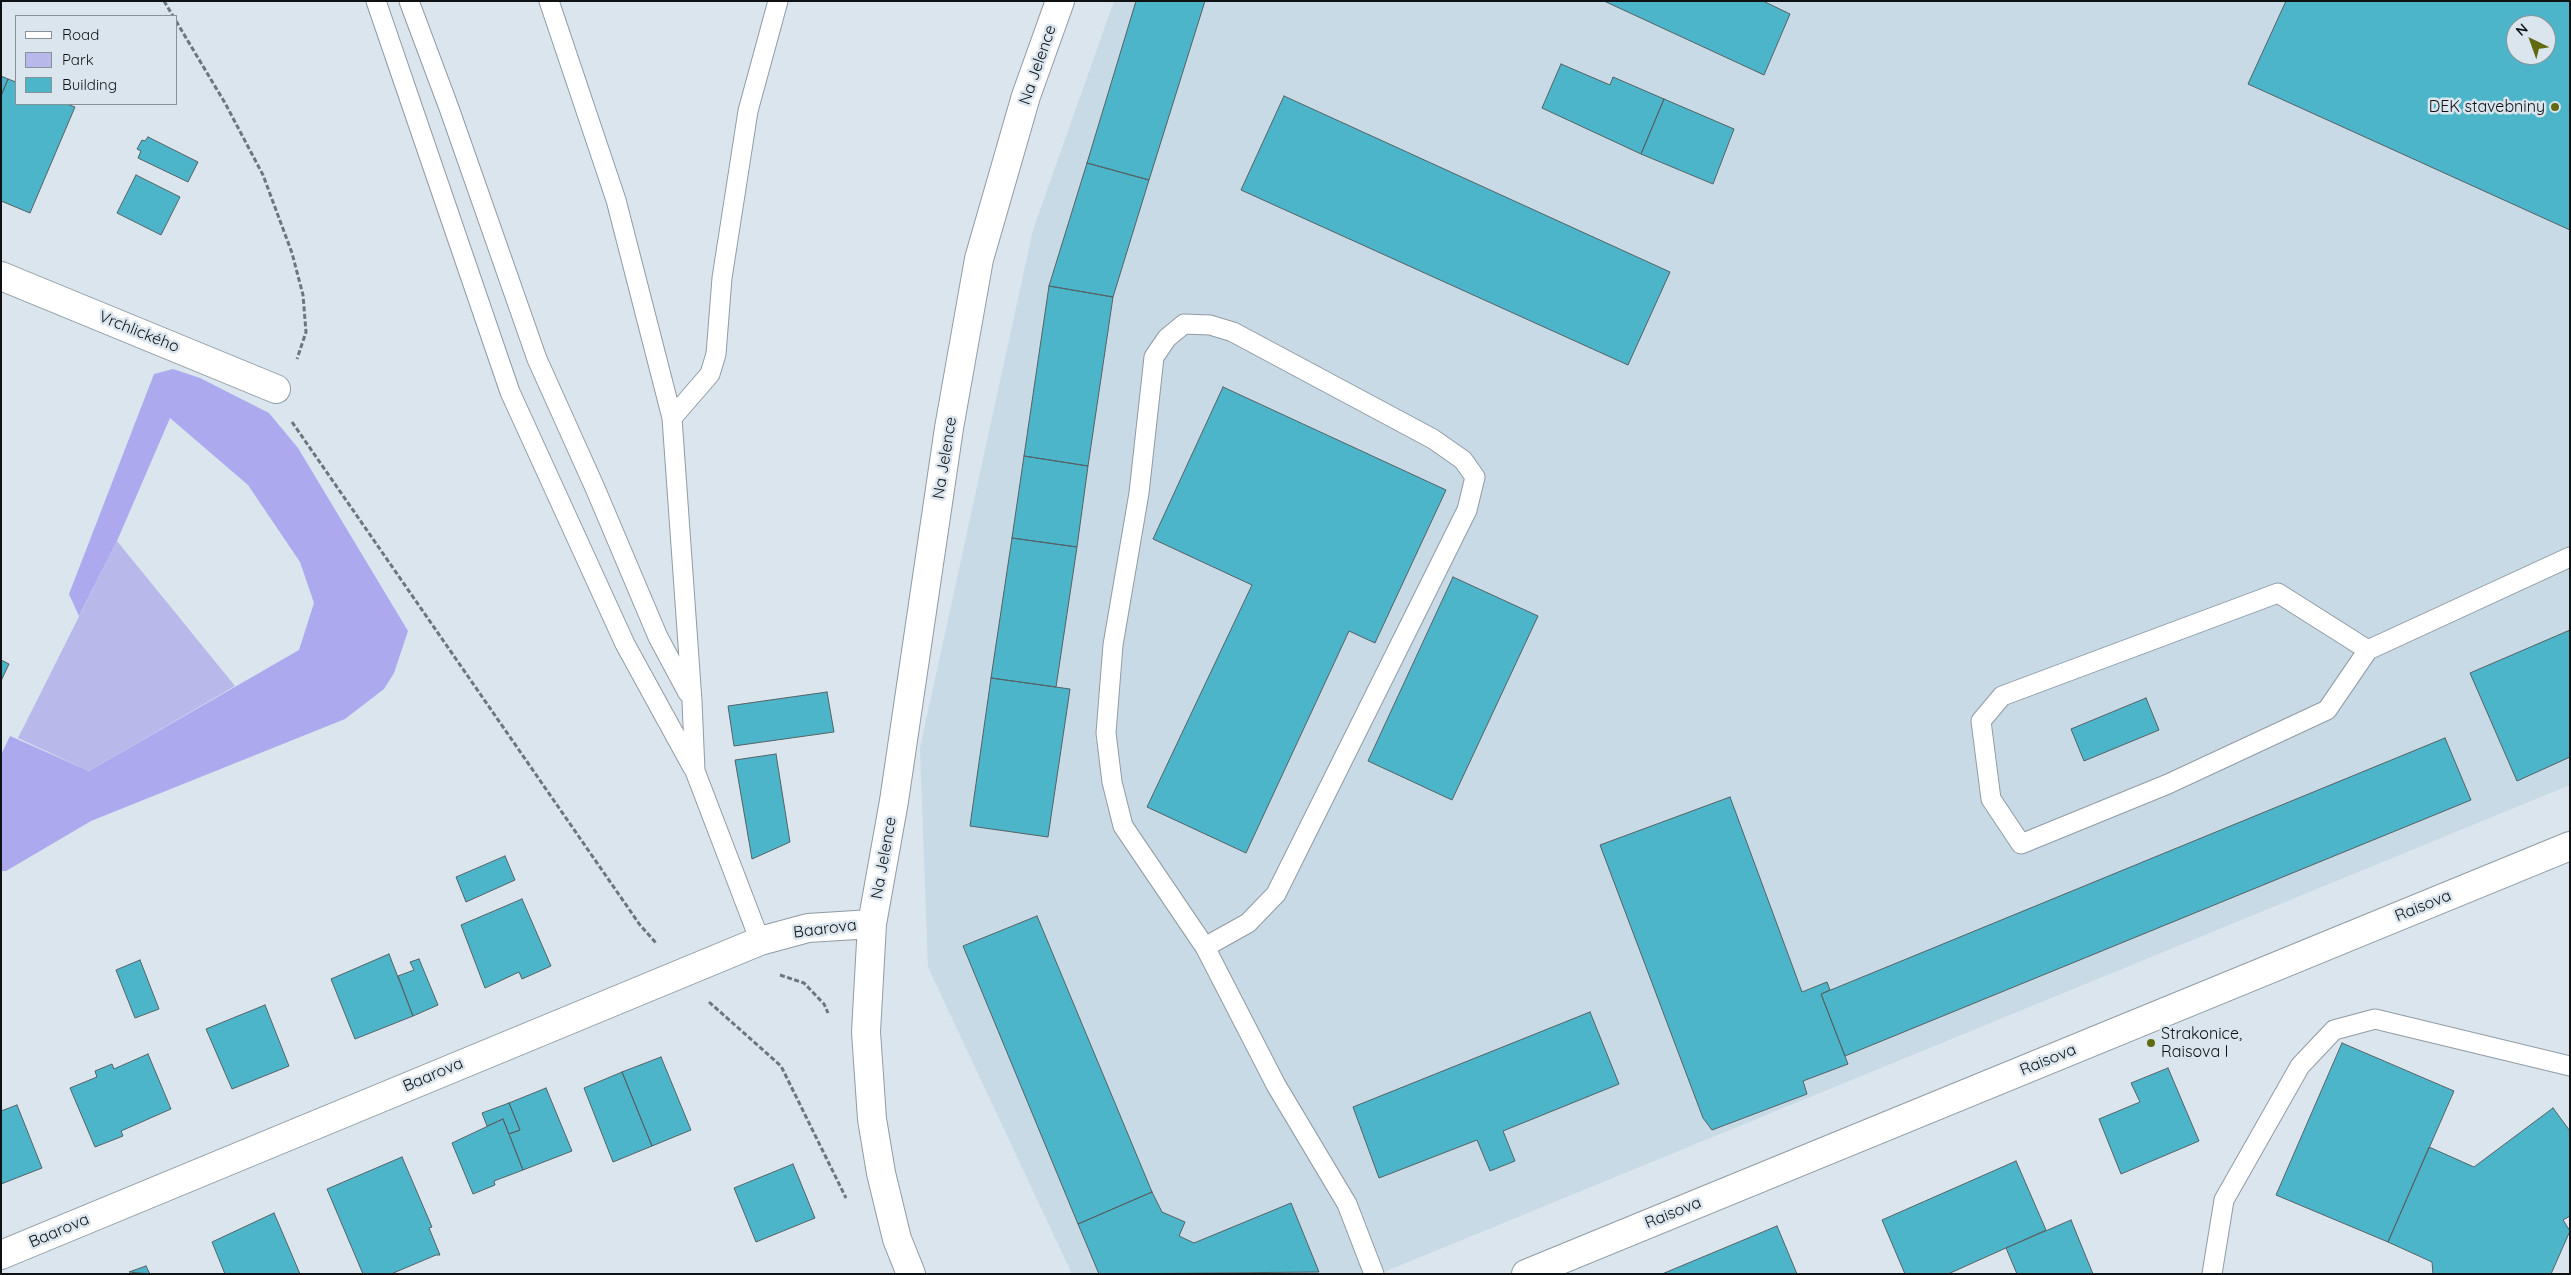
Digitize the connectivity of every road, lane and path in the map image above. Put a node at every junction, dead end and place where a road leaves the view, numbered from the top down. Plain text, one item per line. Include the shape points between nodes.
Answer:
1 (164, 1) edge
2 (376, 1) edge
3 (409, 1) edge
4 (549, 1) edge
5 (778, 1) edge
6 (1060, 1) edge
7 (172, 15) edge
8 (178, 24) edge
9 (1, 276) edge
10 (276, 389) junction
11 (672, 418) junction
12 (2570, 557) edge
13 (2368, 650) junction
14 (692, 701) junction
15 (694, 771) junction
16 (2570, 846) edge
17 (872, 924) junction
18 (760, 941) junction
19 (1205, 947) junction
20 (684, 973) junction
21 (778, 974) dead end
22 (830, 1019) dead end
23 (2570, 1066) edge
24 (850, 1206) dead end
25 (1, 1255) edge
26 (911, 1274) edge
27 (1374, 1274) edge
28 (1526, 1274) edge
29 (2212, 1274) edge

1 - 7 path
2 - 15 lane via 510,392 625,644
3 - 14 lane via 537,359 658,637
4 - 11 lane via 616,200
5 - 11 lane via 748,111 722,278 716,354 710,374
6 - 17 street, Na Jelence via 1026,96 979,259 949,428 890,829
8 - 10 path via 263,175 292,253 303,296 306,332 295,363
9 - 10 street, Vrchlického
10 - 20 path via 274,400 640,925
11 - 14 lane
12 - 13 lane
13 - 13 lane via 2327,710 2168,784 2021,844 1991,798 1980,721 2002,696 2278,593
14 - 15 lane
15 - 18 lane
16 - 28 street, Raisova
17 - 18 street, Baarova via 808,928
17 - 26 street, Na Jelence via 866,1032 872,1119 892,1220
18 - 20 street, Baarova
19 - 19 lane via 1248,923 1276,894 1467,510 1475,477 1463,460 1433,439 1233,332 1210,325 1184,324 1167,338 1154,357 1139,493 1113,645 1106,733 1112,782 1123,826
19 - 27 lane via 1276,1085 1347,1204
20 - 24 path via 703,996 781,1066
20 - 25 street, Baarova via 670,976
21 - 22 path via 804,984 824,1004
23 - 29 lane via 2375,1019 2334,1030 2300,1066 2224,1200

